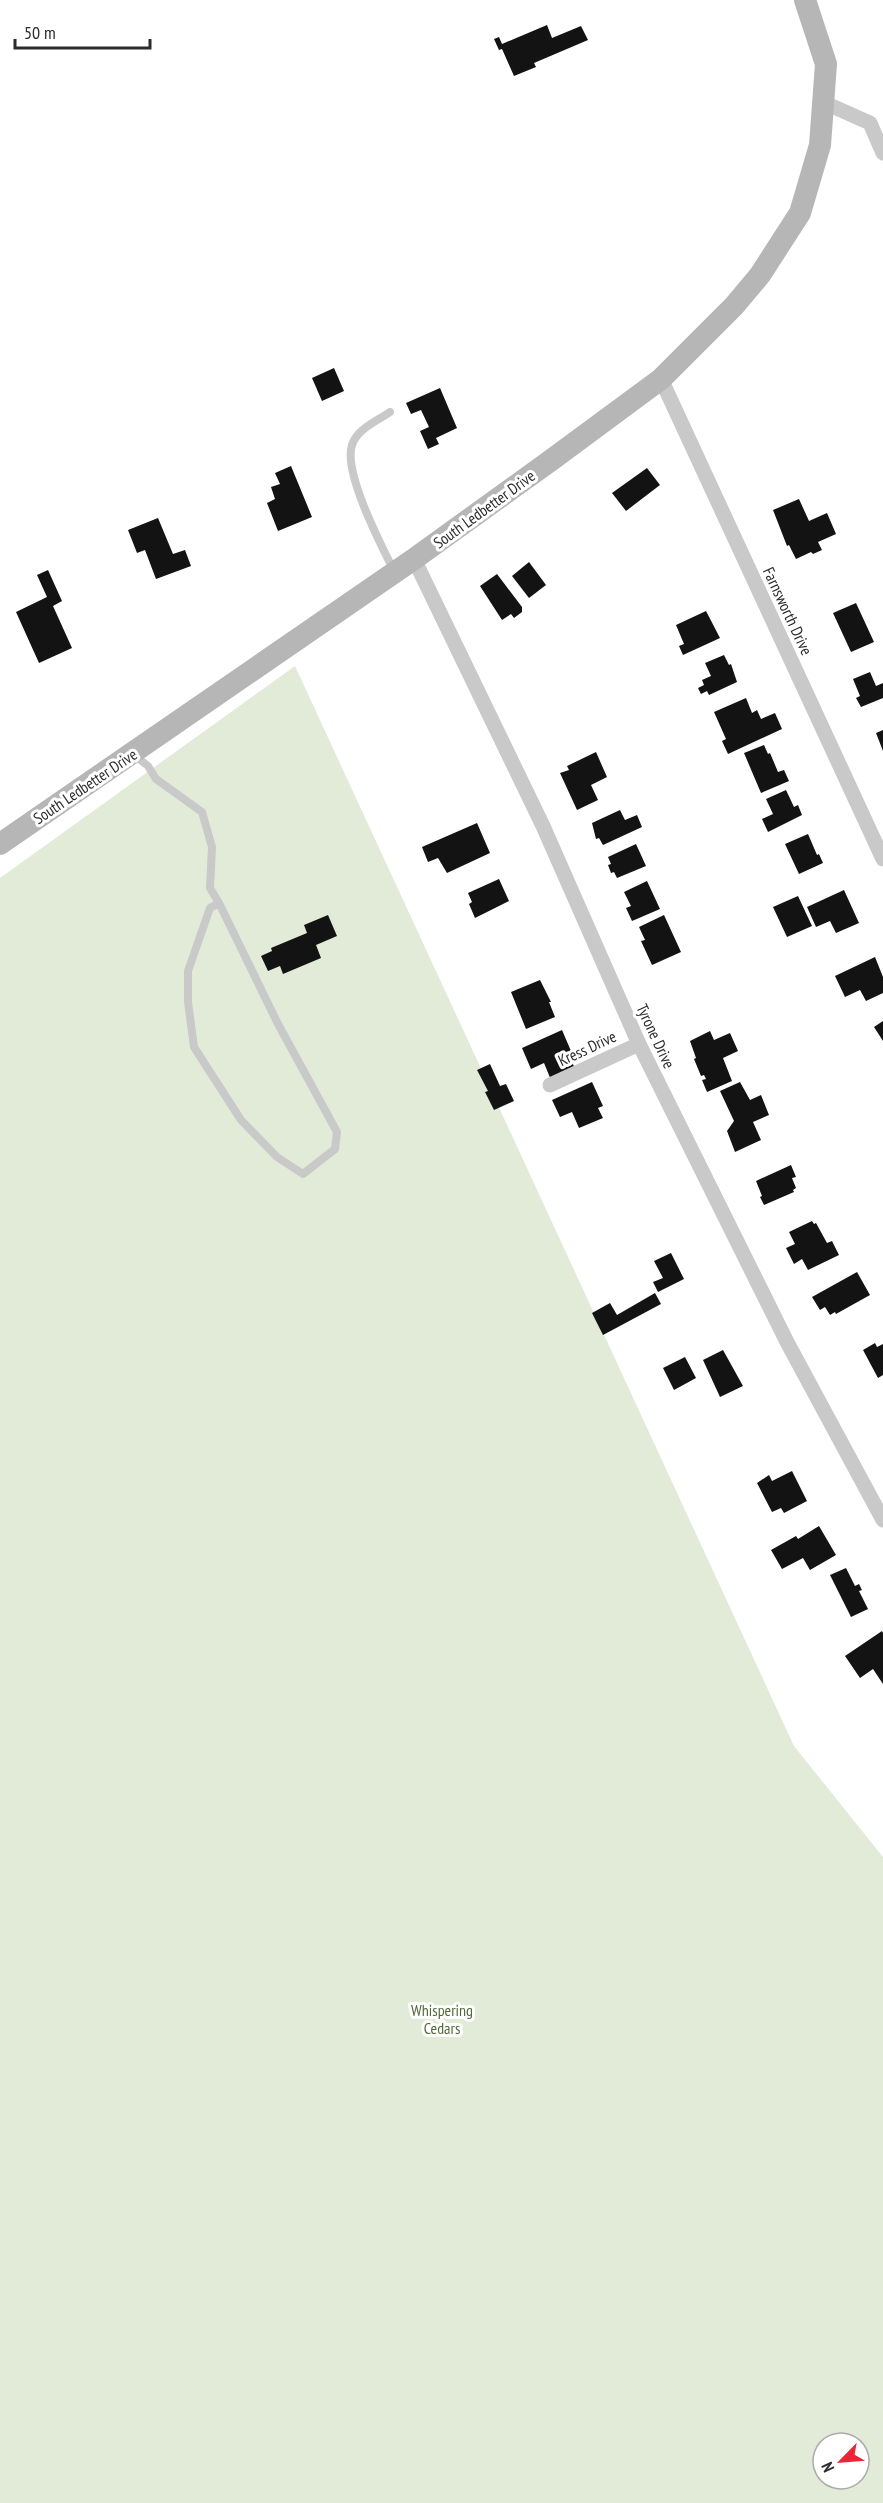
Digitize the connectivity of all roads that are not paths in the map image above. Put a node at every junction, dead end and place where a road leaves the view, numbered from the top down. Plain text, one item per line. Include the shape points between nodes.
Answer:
1 (805, 0) edge
2 (825, 103) junction
3 (883, 153) edge
4 (661, 379) junction
5 (390, 412) dead end
6 (414, 559) junction
7 (395, 572) junction
8 (132, 753) junction
9 (0, 844) edge
10 (883, 860) edge
11 (219, 903) junction
12 (639, 1044) junction
13 (550, 1085) dead end
14 (883, 1520) edge

1 - 2 street, South Ledbetter Drive via 826,64
2 - 3 street via 870,123
2 - 4 street, South Ledbetter Drive via 820,145 800,213 760,275
4 - 6 street, South Ledbetter Drive
4 - 10 street, Farnsworth Drive
5 - 7 lane via 358,434 351,446 351,466 376,535
6 - 7 street, South Ledbetter Drive
6 - 12 street, Tyrone Drive via 543,826
7 - 8 street, South Ledbetter Drive
8 - 9 street, South Ledbetter Drive
8 - 11 lane via 156,778 202,812 212,847 210,888
11 - 11 lane via 337,1132 335,1149 303,1174 277,1157 241,1120 194,1047 188,971 210,908
12 - 13 street, Kress Drive
12 - 14 street, Tyrone Drive via 787,1341

